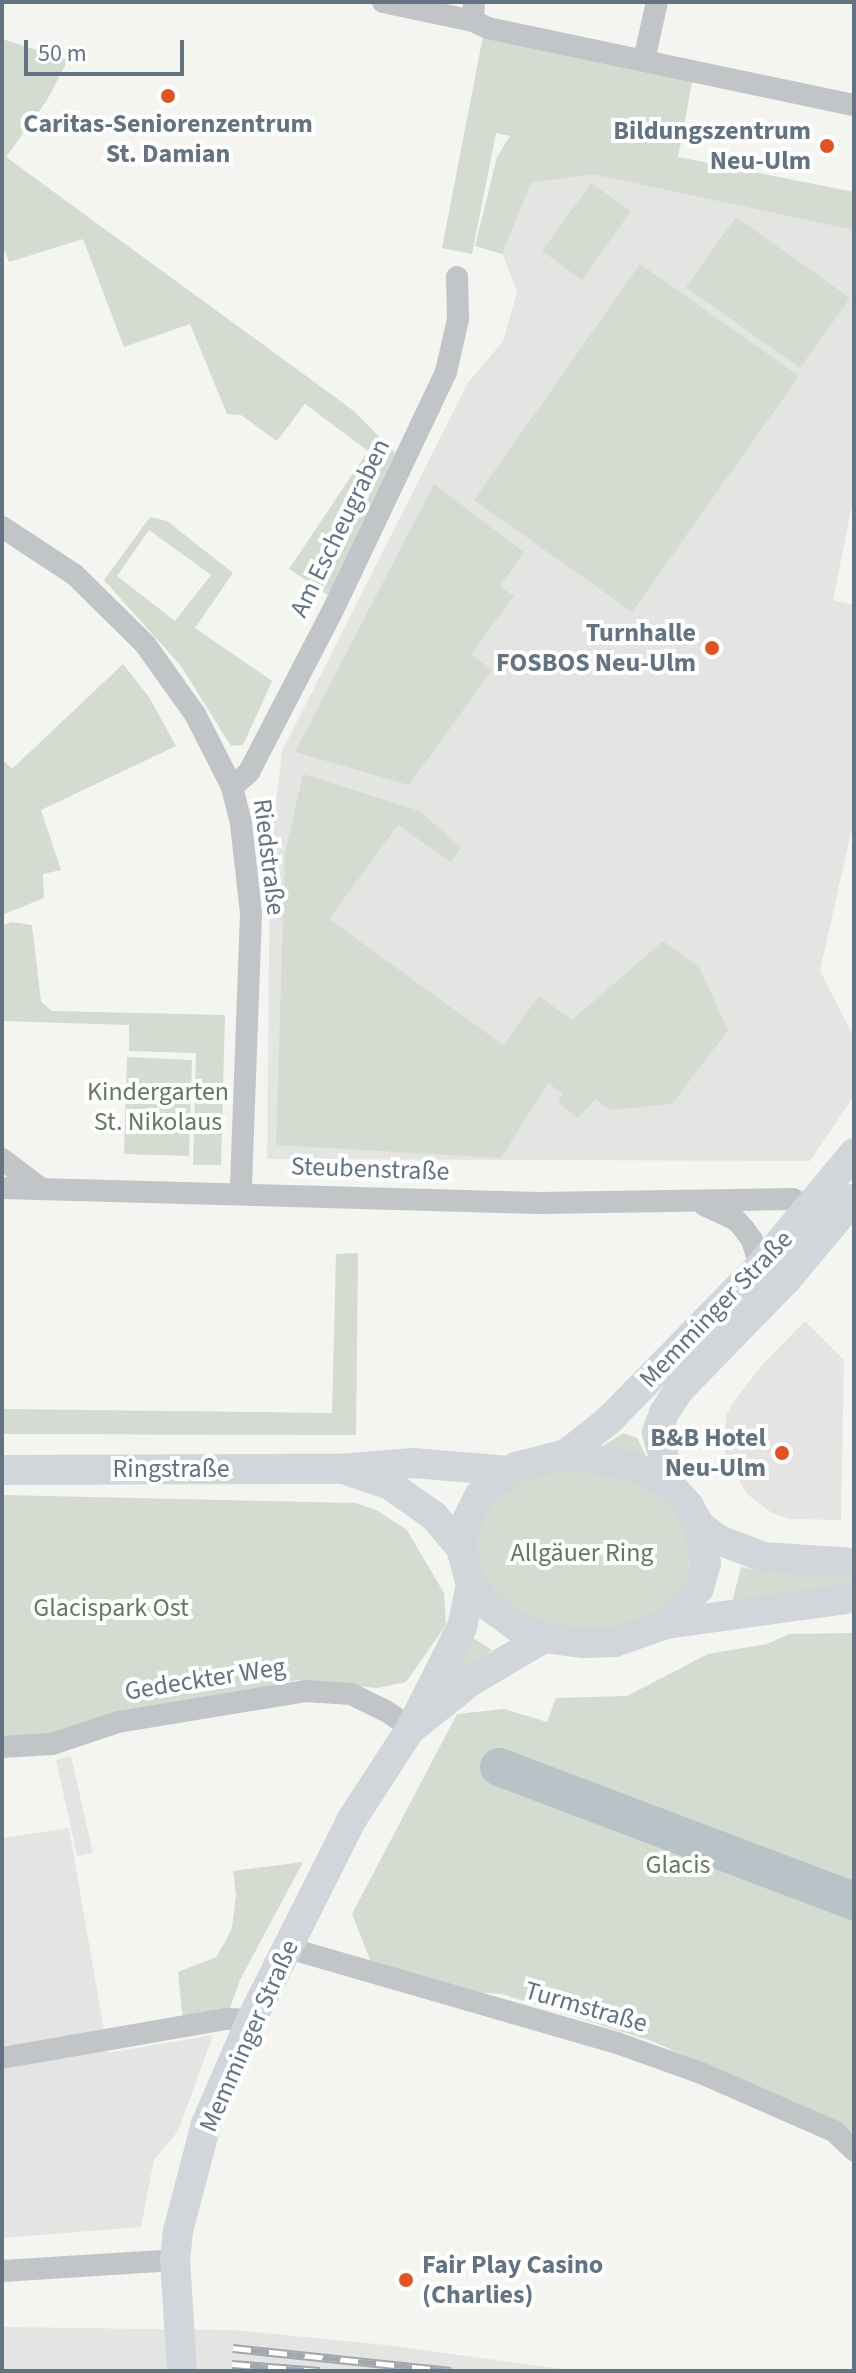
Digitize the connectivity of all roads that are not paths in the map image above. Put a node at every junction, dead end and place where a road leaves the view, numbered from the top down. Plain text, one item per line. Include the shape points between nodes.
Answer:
1 (383, 2) edge
2 (657, 2) edge
3 (478, 17) edge
4 (644, 60) junction
5 (854, 105) edge
6 (457, 277) dead end
7 (2, 527) edge
8 (232, 787) junction
9 (854, 1153) edge
10 (2, 1159) edge
11 (39, 1187) junction
12 (2, 1188) edge
13 (241, 1192) junction
14 (854, 1199) edge
15 (699, 1203) junction
16 (819, 1221) junction
17 (760, 1266) junction
18 (566, 1454) junction
19 (339, 1469) junction
20 (2, 1470) edge
21 (510, 1471) junction
22 (672, 1487) junction
23 (699, 1525) junction
24 (461, 1548) junction
25 (854, 1563) edge
26 (471, 1585) junction
27 (854, 1598) edge
28 (666, 1624) junction
29 (544, 1638) junction
30 (411, 1728) junction
31 (2, 1747) edge
32 (288, 1948) junction
33 (251, 2020) junction
34 (2, 2058) edge
35 (854, 2150) edge
36 (175, 2260) junction
37 (2, 2271) edge
38 (182, 2371) edge

1 - 3 street
2 - 4 street
3 - 4 street
4 - 5 street
6 - 8 street, Am Escheugraben via 458,319 446,372 333,610 249,772
7 - 8 street, Riedstraße via 75,575 145,644 195,714
8 - 13 street, Riedstraße via 251,913
9 - 16 main road, Memminger Straße
10 - 11 street
11 - 12 street, Steubenstraße
11 - 13 street, Steubenstraße
13 - 15 street, Steubenstraße
14 - 16 main road, Memminger Straße
15 - 16 street, Steubenstraße via 793,1199
15 - 17 street, Steubenstraße via 736,1220 752,1240
16 - 17 main road, Memminger Straße
16 - 22 main road, Memminger Straße via 664,1413 657,1433
17 - 18 main road, Memminger Straße via 609,1420
18 - 21 main road
18 - 22 main road via 635,1467
19 - 20 main road, Ringstraße
19 - 21 main road, Ringstraße via 413,1463
19 - 24 main road, Ringstraße via 390,1485 434,1516
21 - 24 main road via 494,1481 471,1509
22 - 23 main road
23 - 25 main road via 719,1540 763,1557
23 - 28 main road via 706,1563 699,1588
24 - 26 main road
26 - 29 main road via 516,1626
26 - 30 main road, Memminger Straße via 462,1627
27 - 28 main road
28 - 29 main road via 615,1642
29 - 30 main road, Memminger Straße via 471,1681
30 - 31 street, Gedeckter Weg via 351,1694 306,1691 118,1722 52,1744
30 - 32 main road, Memminger Straße via 352,1819
32 - 33 main road, Memminger Straße
32 - 35 street, Turmstraße via 631,2048 834,2131
33 - 34 street via 226,2019
33 - 36 main road, Memminger Straße via 206,2124
36 - 37 street
36 - 38 main road, Memminger Straße

